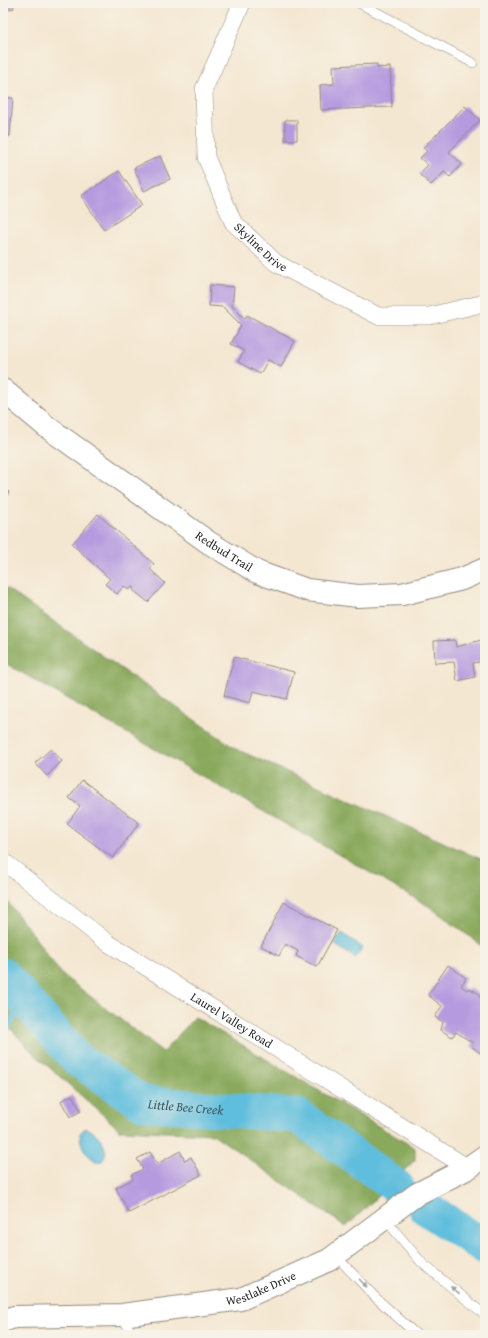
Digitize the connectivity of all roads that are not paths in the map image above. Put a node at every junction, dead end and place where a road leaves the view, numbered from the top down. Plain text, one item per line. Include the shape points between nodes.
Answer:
1 (242, 3) edge
2 (360, 3) edge
3 (473, 63) dead end
4 (485, 303) edge
5 (3, 390) edge
6 (485, 568) edge
7 (3, 861) edge
8 (477, 1162) edge
9 (384, 1218) junction
10 (336, 1255) junction
11 (122, 1315) junction
12 (485, 1315) edge
13 (3, 1321) edge
14 (132, 1335) edge
15 (417, 1335) edge

1 - 4 street, Skyline Drive via 204,89 206,157 233,222 276,263 378,316 429,316
2 - 3 lane
5 - 6 street, Redbud Trail via 48,427 208,542 257,572 307,590 358,596 402,594 462,579
7 - 8 street, Laurel Valley Road via 108,943
8 - 9 street, Westlake Drive via 417,1194
9 - 10 street, Westlake Drive
12 -> 9 lane via 422,1263
10 - 11 street, Westlake Drive via 241,1299
10 -> 15 lane
11 - 13 street, Westlake Drive via 14,1318
11 - 14 lane

